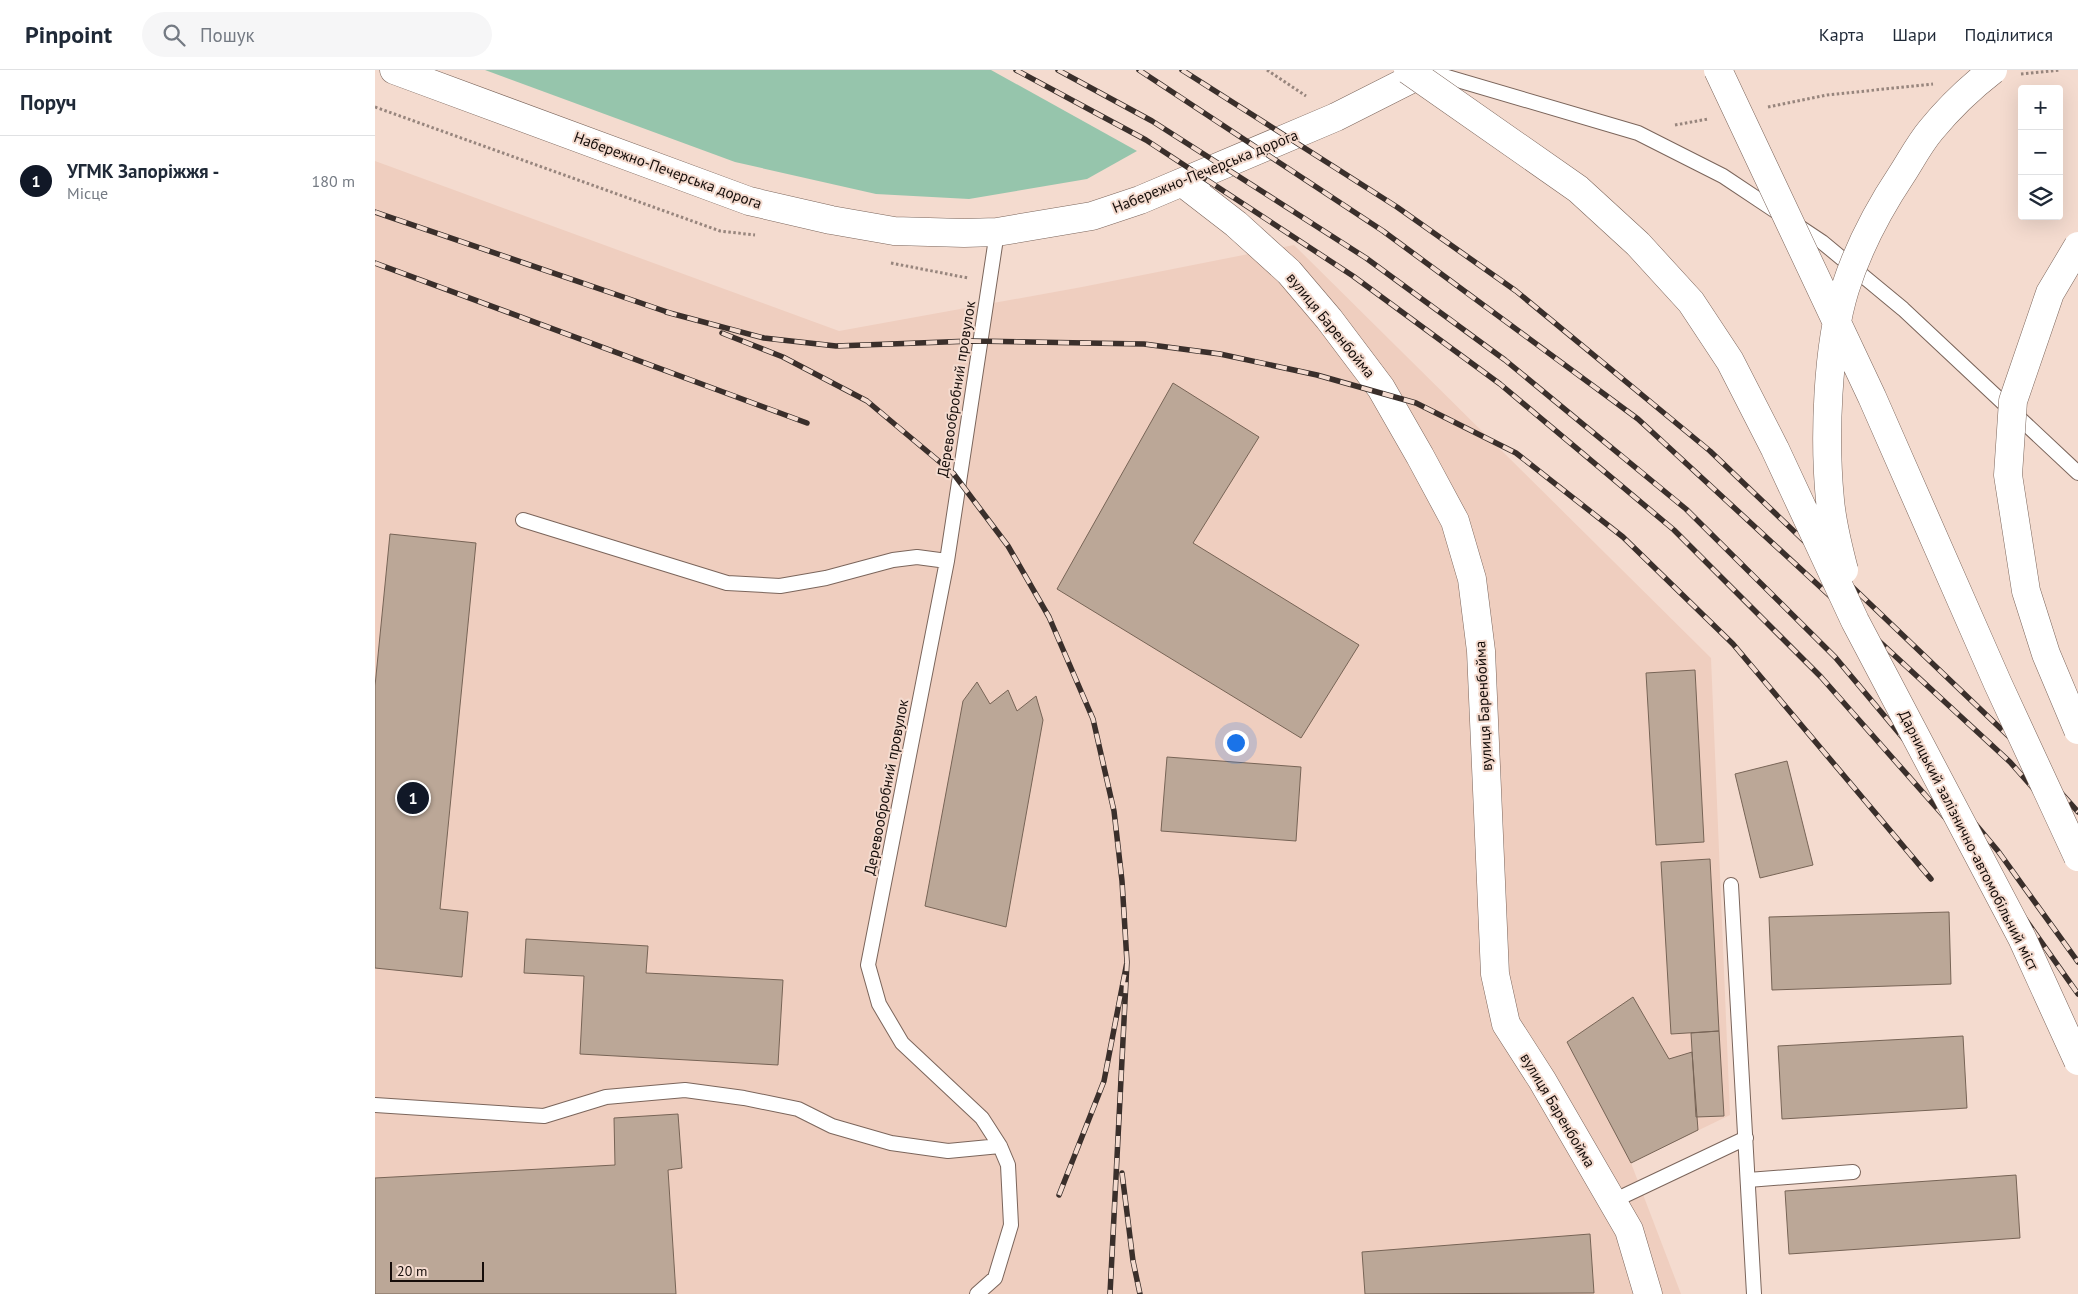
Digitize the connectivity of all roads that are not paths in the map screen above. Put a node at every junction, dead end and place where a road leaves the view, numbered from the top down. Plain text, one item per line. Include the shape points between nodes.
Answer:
1 (394, 70) edge
2 (1421, 70) edge
3 (1718, 70) edge
4 (2003, 73) edge
5 (1183, 183) junction
6 (997, 232) junction
7 (2078, 246) edge
8 (2078, 473) edge
9 (523, 520) dead end
10 (947, 561) junction
11 (1855, 620) junction
12 (2078, 730) edge
13 (2078, 857) edge
14 (1731, 885) dead end
15 (2078, 1061) edge
16 (375, 1105) edge
17 (1745, 1138) junction
18 (1000, 1146) junction
19 (1853, 1172) dead end
20 (1748, 1180) junction
21 (1613, 1201) junction
22 (995, 1278) junction
23 (977, 1294) edge
24 (990, 1294) edge
25 (1648, 1294) edge
26 (1754, 1294) edge

1 - 6 main road, Набережно-Печерська дорога via 749,201 894,231
2 - 5 main road, Набережно-Печерська дорога via 1336,117
2 - 8 lane via 1638,133 1723,176 1822,242 1903,309
2 - 11 main road, bridge via 1579,189 1639,244 1691,302 1730,361
3 - 13 main road, bridge via 1872,397
4 - 11 main road, bridge via 1978,82 1930,130 1865,238 1845,291 1835,338 1829,394 1828,451 1830,500 1837,544
5 - 6 main road, Набережно-Печерська дорога via 1092,216
5 - 21 main road, вулиця Баренбойма via 1289,272 1329,319 1381,388 1455,521 1472,579 1481,651 1495,974 1507,1024
6 - 10 lane, Деревообробний провулок
7 - 12 main road, bridge via 2050,293 2013,401 2008,475 2026,591 2046,654
9 - 10 lane via 727,583 780,586 917,556
10 - 18 lane, Деревообробний провулок via 868,965 879,1004 902,1043 982,1118
11 - 15 main road, Дарницький залізнично-автомобільний міст, bridge via 2022,938
14 - 17 lane
16 - 18 lane via 544,1116 606,1097 685,1090 798,1109 831,1126 891,1143 948,1151
17 - 20 lane
17 - 21 lane
18 - 22 lane, Деревообробний провулок via 1008,1165 1011,1225
19 - 20 lane
20 - 26 lane
21 - 25 main road, вулиця Баренбойма via 1629,1230
22 - 23 lane
22 - 24 lane, Деревообробний провулок

